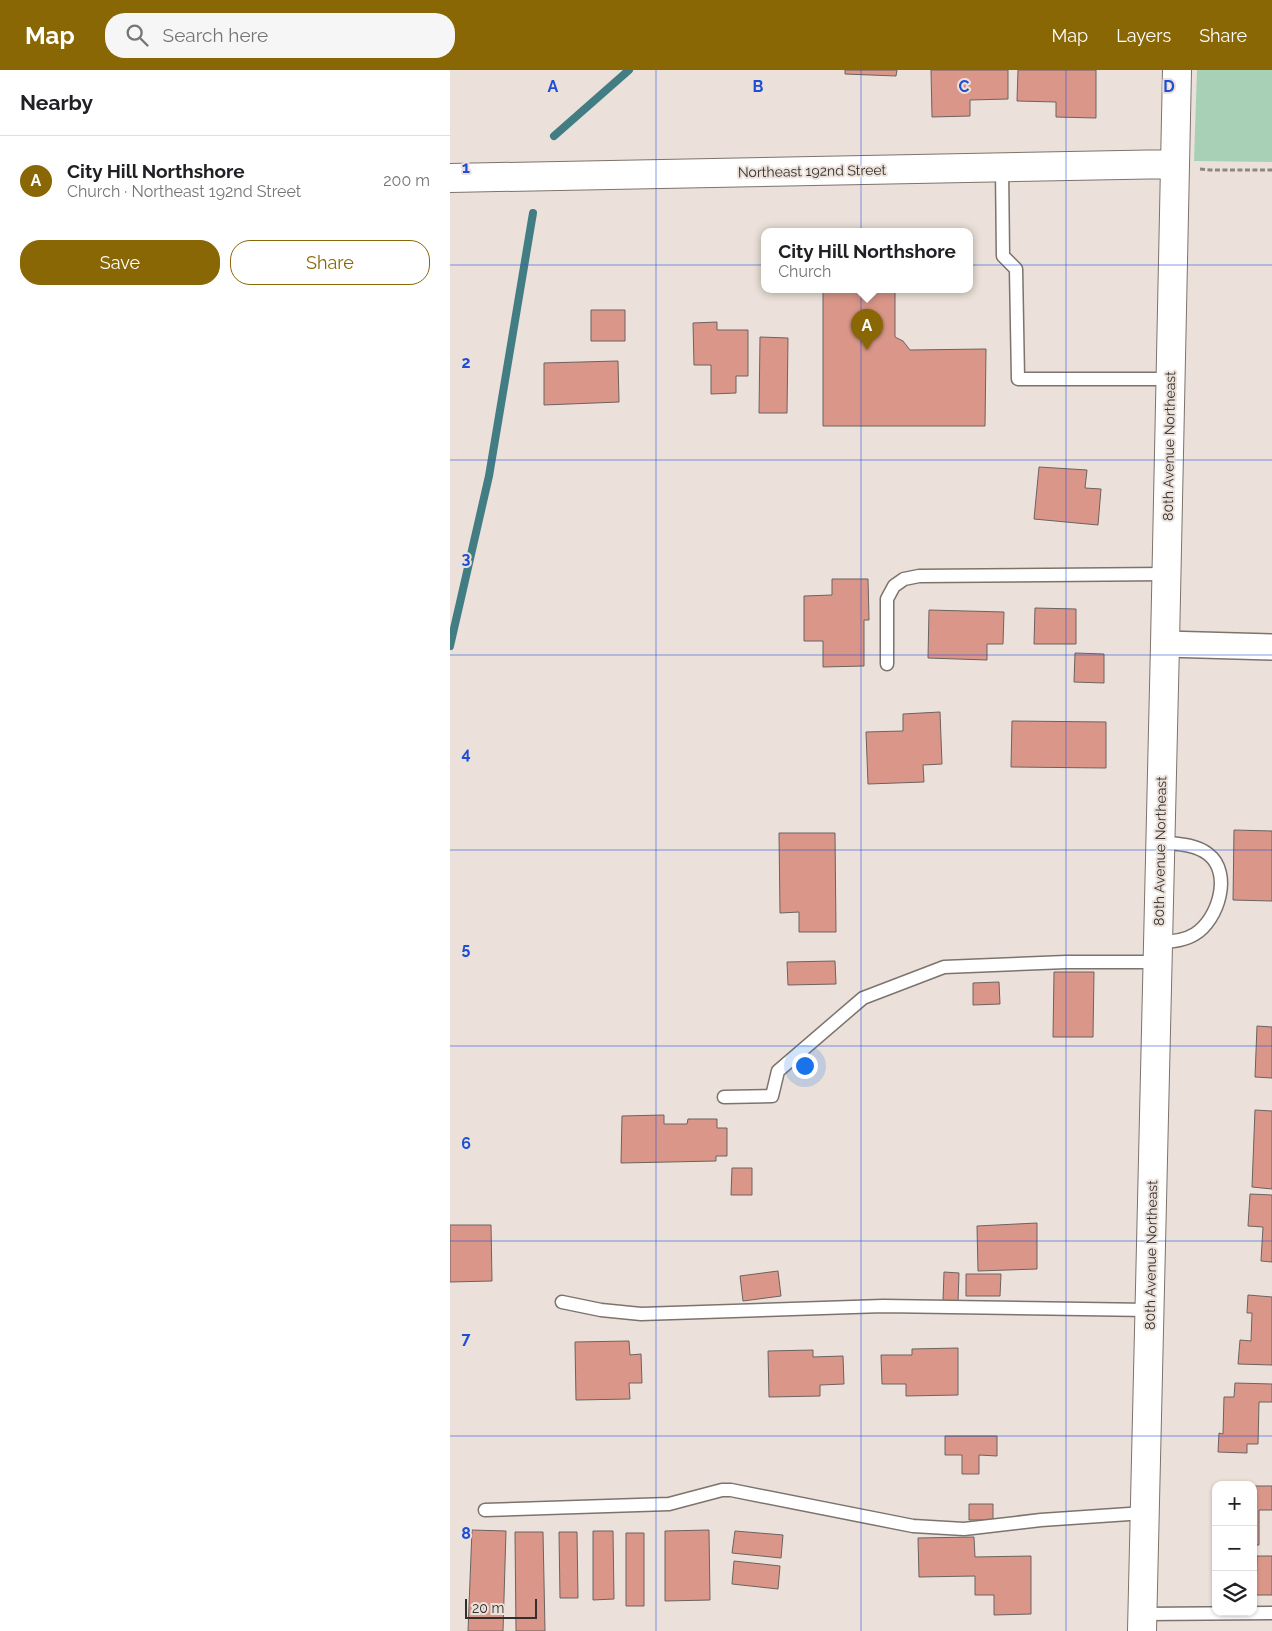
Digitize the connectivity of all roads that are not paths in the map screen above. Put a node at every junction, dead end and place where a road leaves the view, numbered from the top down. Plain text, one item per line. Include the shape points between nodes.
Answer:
1 (1177, 70) edge
2 (1175, 164) junction
3 (1002, 167) junction
4 (450, 178) edge
5 (1170, 379) junction
6 (1166, 574) junction
7 (1165, 644) junction
8 (1272, 647) edge
9 (887, 664) dead end
10 (1161, 842) junction
11 (1158, 952) junction
12 (724, 1097) dead end
13 (562, 1302) dead end
14 (1149, 1310) junction
15 (485, 1510) dead end
16 (1144, 1513) junction
17 (1272, 1613) edge
18 (1142, 1623) edge

1 - 2 main road, 80th Avenue Northeast
2 - 3 main road, Northeast 192nd Street
2 - 5 main road, 80th Avenue Northeast
3 - 4 main road, Northeast 192nd Street
3 - 5 lane via 1003,256 1016,269 1018,379
5 - 6 main road, 80th Avenue Northeast
6 - 7 main road, 80th Avenue Northeast
6 - 9 lane via 919,576 904,579 894,586 887,599
7 - 8 street
7 - 10 main road, 80th Avenue Northeast
10 - 11 main road, 80th Avenue Northeast
10 - 11 lane via 1193,846 1208,854 1218,866 1220,883 1213,915 1202,930
11 - 12 lane via 1066,962 944,966 863,998 778,1071 772,1096
11 - 14 main road, 80th Avenue Northeast
13 - 14 lane via 641,1314 883,1306
14 - 16 main road, 80th Avenue Northeast
15 - 16 lane via 669,1504 731,1490 913,1526 964,1529
16 - 18 main road, 80th Avenue Northeast
17 - 18 lane

